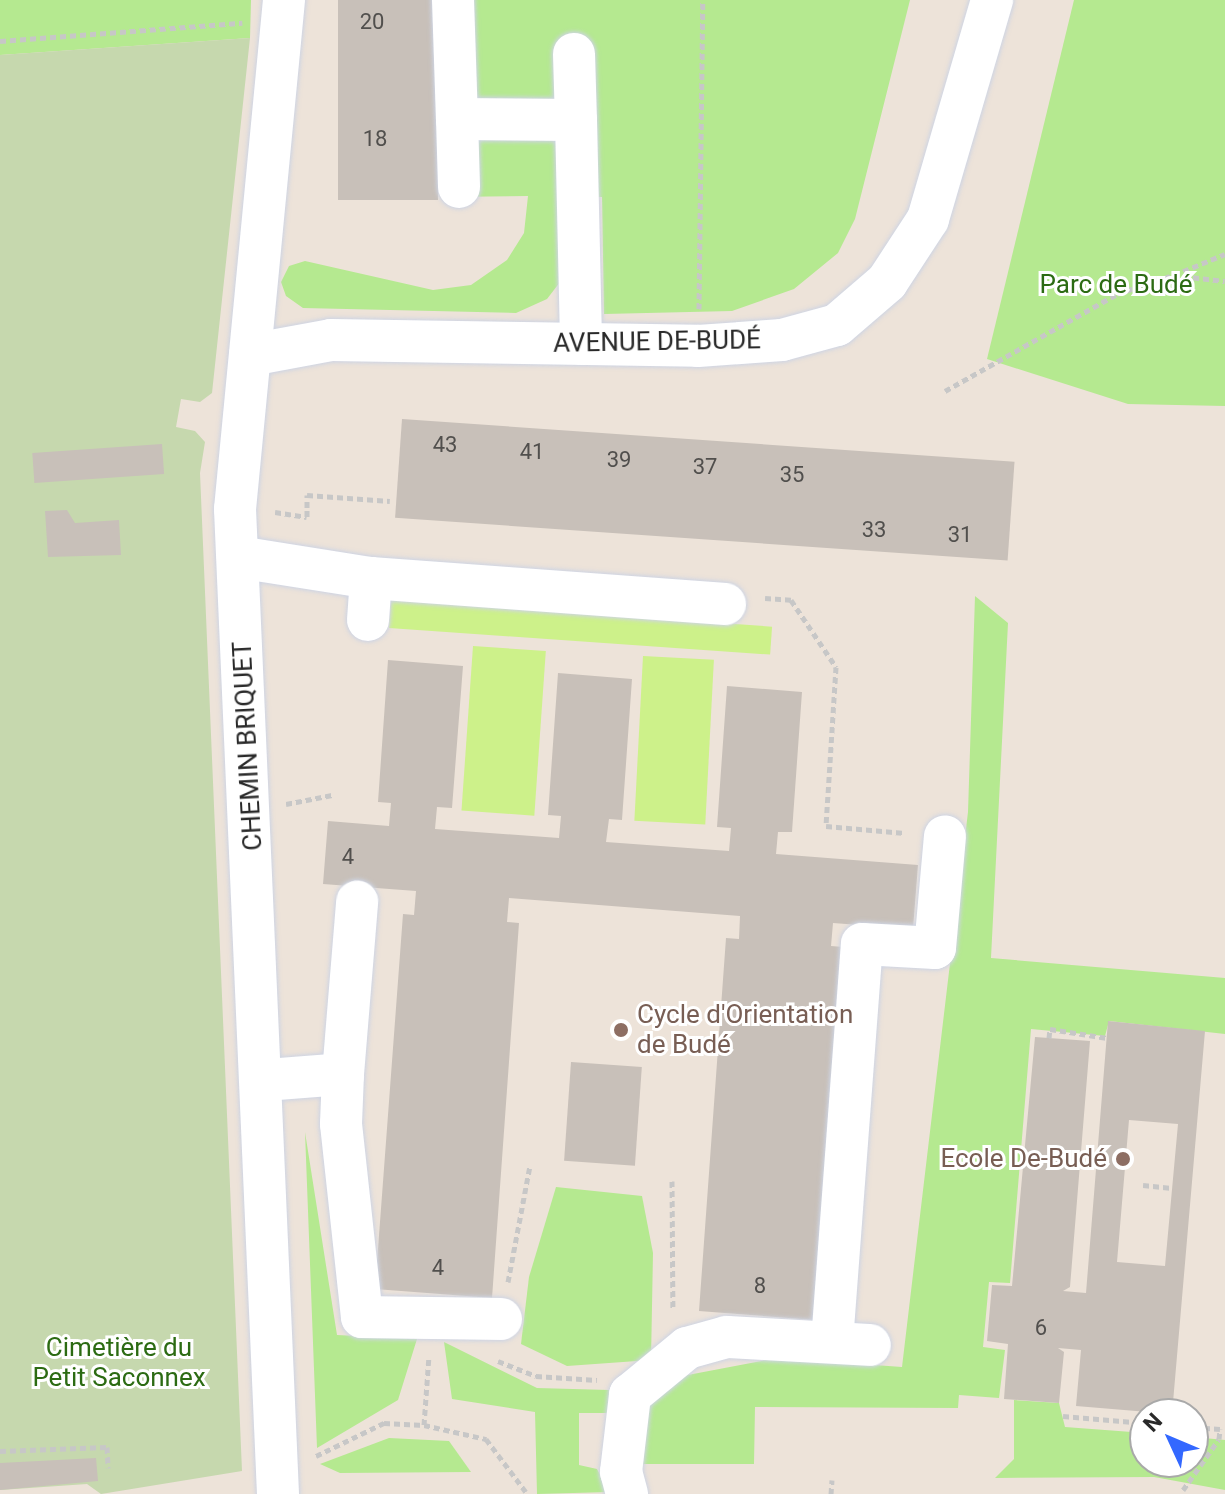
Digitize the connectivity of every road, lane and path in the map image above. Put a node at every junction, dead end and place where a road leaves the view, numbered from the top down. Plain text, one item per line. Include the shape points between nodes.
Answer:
1 (453, 0) edge
2 (703, 0) edge
3 (992, 0) edge
4 (284, 8) edge
5 (0, 41) edge
6 (574, 54) dead end
7 (457, 119) junction
8 (576, 120) junction
9 (459, 187) dead end
10 (1225, 254) edge
11 (1173, 275) junction
12 (1225, 281) edge
13 (581, 344) junction
14 (698, 346) junction
15 (250, 355) junction
16 (945, 391) dead end
17 (390, 501) dead end
18 (270, 512) dead end
19 (238, 557) junction
20 (371, 578) junction
21 (725, 604) joint
22 (368, 620) dead end
23 (332, 795) dead end
24 (285, 804) dead end
25 (945, 836) joint
26 (357, 902) dead end
27 (1049, 1038) dead end
28 (1107, 1038) dead end
29 (343, 1074) junction
30 (266, 1080) junction
31 (530, 1166) dead end
32 (672, 1181) dead end
33 (1143, 1185) dead end
34 (1172, 1188) dead end
35 (493, 1337) junction
36 (687, 1348) junction
37 (428, 1382) dead end
38 (630, 1395) junction
39 (1063, 1416) dead end
40 (1129, 1422) edge
41 (424, 1425) junction
42 (1209, 1428) edge
43 (0, 1451) edge
44 (1209, 1453) edge
45 (308, 1460) dead end
46 (108, 1468) dead end
47 (1191, 1478) edge
48 (832, 1480) dead end
49 (1183, 1490) dead end
50 (526, 1492) edge
51 (278, 1494) edge
52 (627, 1494) edge
53 (831, 1494) edge

1 - 7 street
2 - 14 path
3 - 14 street, AVENUE DE-BUDÉ via 928,219 887,282 837,325 809,336
4 - 5 path
4 - 15 street, CHEMIN BRIQUET
6 - 8 street
7 - 8 street
7 - 9 street
8 - 13 street
10 - 11 path
11 - 12 path
11 - 16 path via 1117,294
13 - 14 street, AVENUE DE-BUDÉ
13 - 15 street, AVENUE DE-BUDÉ via 331,340
15 - 19 street, CHEMIN BRIQUET
17 - 18 path via 307,495 307,517
19 - 20 street
19 - 30 street, CHEMIN BRIQUET
20 - 21 street
20 - 22 street
21 - 25 path via 748,596 791,600 836,667 826,826
23 - 24 path
25 - 36 street via 935,948 862,944 851,1343 727,1337
26 - 29 street
27 - 28 path via 1050,1029
29 - 30 street
29 - 35 street via 341,1124 362,1317
30 - 51 street, CHEMIN BRIQUET
31 - 35 path
32 - 36 path via 673,1313
33 - 34 path
35 - 38 path via 536,1376 610,1381
36 - 38 street
37 - 41 path
38 - 52 street via 621,1472
39 - 40 path
41 - 45 path via 384,1423
41 - 50 path via 486,1439
42 - 44 path via 1220,1429
43 - 46 path via 107,1447
47 - 49 path
48 - 53 path

